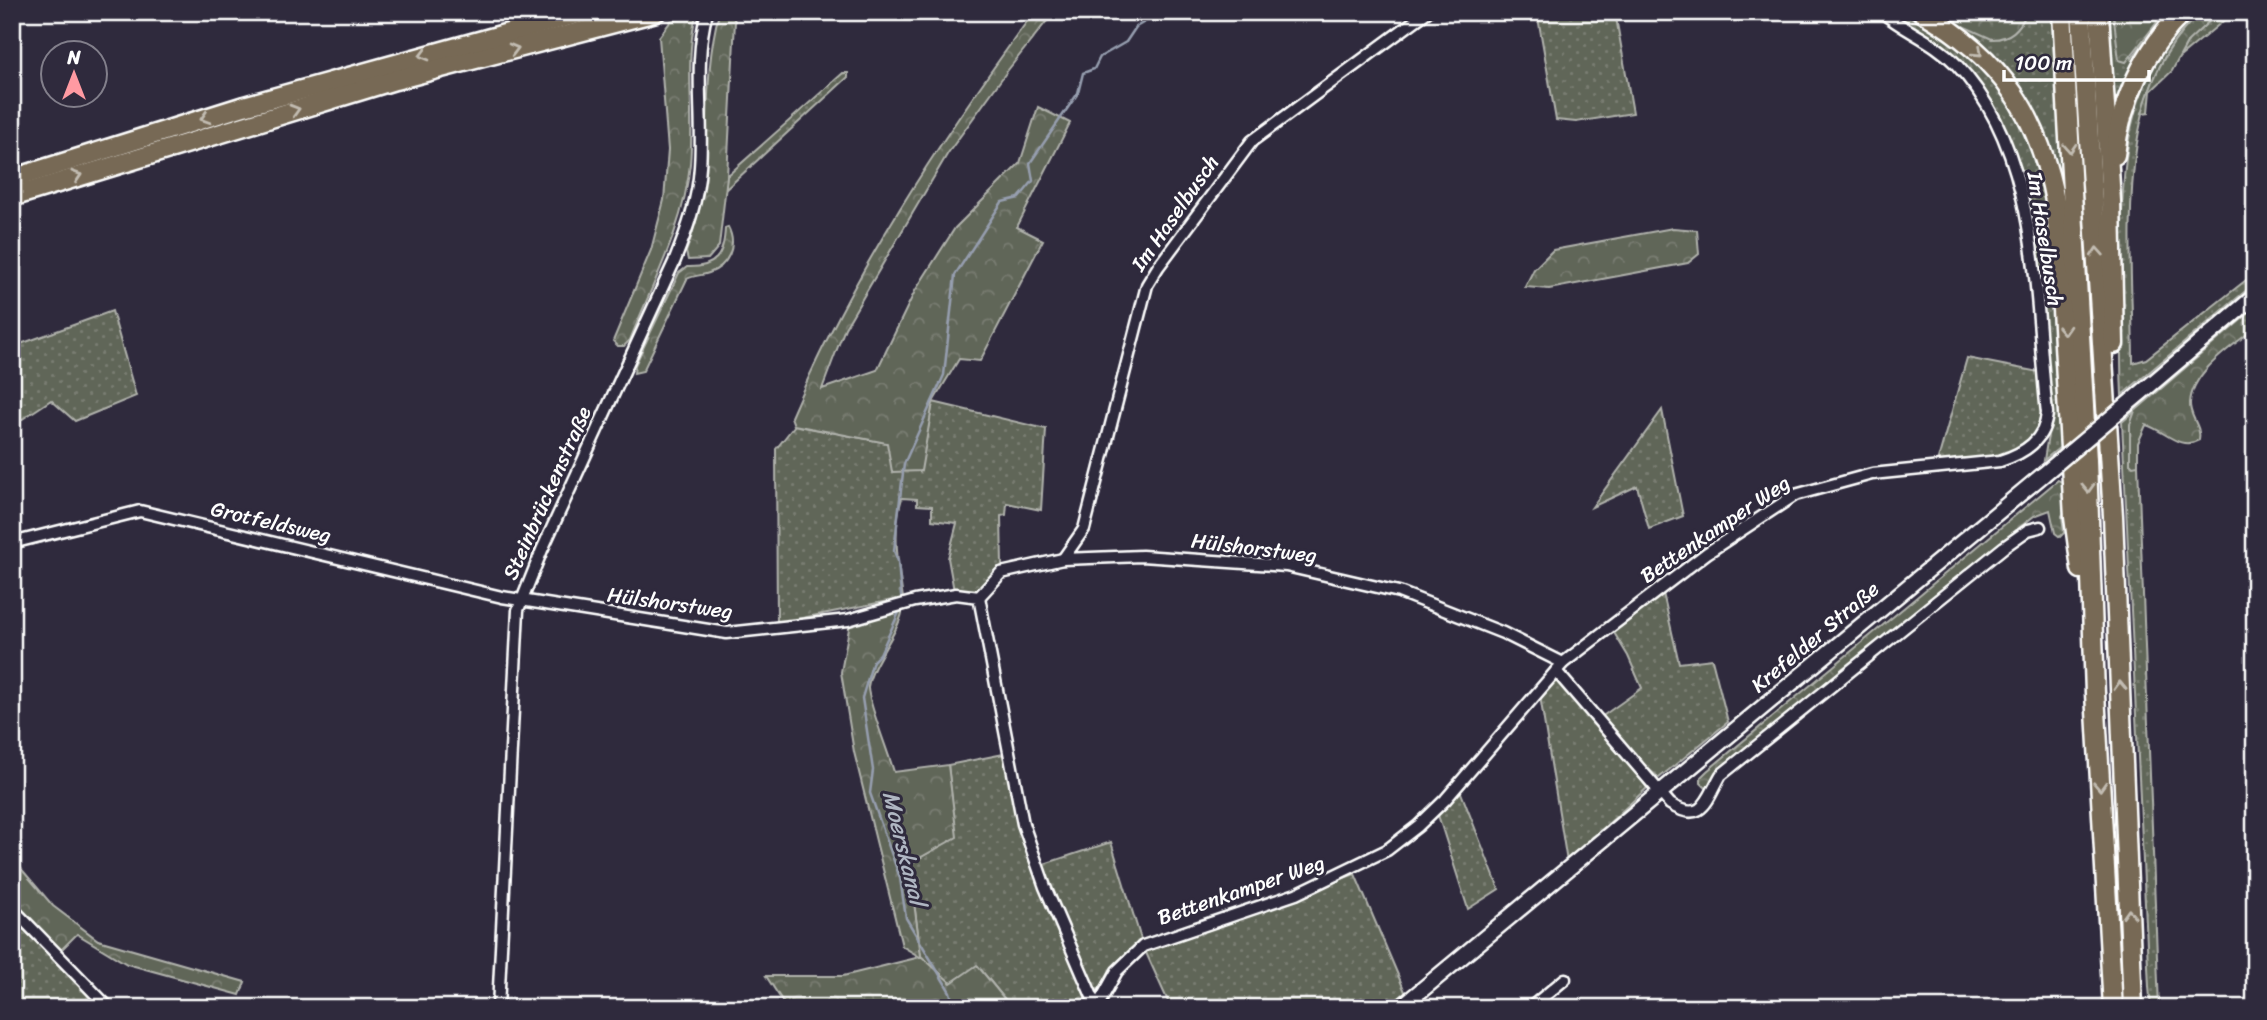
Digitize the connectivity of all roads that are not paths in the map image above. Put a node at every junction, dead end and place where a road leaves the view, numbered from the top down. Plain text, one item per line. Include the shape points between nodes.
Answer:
1 (584, 12) edge
2 (656, 12) edge
3 (708, 12) edge
4 (1427, 12) edge
5 (1882, 12) edge
6 (1922, 12) edge
7 (2054, 12) edge
8 (2062, 12) edge
9 (2081, 12) edge
10 (2099, 12) edge
11 (2183, 12) edge
12 (2066, 80) junction
13 (12, 179) edge
14 (12, 197) edge
15 (2113, 284) junction
16 (2255, 296) edge
17 (1960, 465) joint
18 (2113, 516) junction
19 (2040, 527) dead end
20 (12, 543) edge
21 (1063, 559) junction
22 (979, 597) junction
23 (521, 598) junction
24 (1559, 667) junction
25 (2095, 694) junction
26 (1661, 793) junction
27 (12, 908) edge
28 (1564, 979) dead end
29 (108, 1008) edge
30 (498, 1008) edge
31 (1097, 1008) edge
32 (1400, 1008) edge
33 (1530, 1008) edge
34 (2113, 1008) edge
35 (2133, 1008) edge

1 -> 13 highway via 257,102
14 -> 2 highway via 395,80
3 - 23 street, Steinbrückenstraße via 699,74 700,167 691,216
4 - 21 street, Im Haselbusch via 1252,141 1158,267 1147,285 1084,529
5 - 17 street, Im Haselbusch via 1941,50 1965,76 1997,124 2022,195 2046,426 2017,456
6 -> 25 highway via 1966,41 2014,91 2049,167 2056,206 2074,517
7 - 12 highway
8 - 12 highway
18 -> 9 highway
10 - 15 highway
11 - 15 highway via 2143,65 2122,122 2115,151
12 -> 25 highway
15 - 18 highway
16 - 26 main road, Krefelder Straße, bridge
17 - 24 street, Bettenkamper Weg via 1872,474 1795,495 1707,553
35 -> 18 highway
19 - 26 street via 2004,547 1721,775 1706,805 1683,812
20 - 23 street, Grotfeldsweg via 139,511
21 - 22 street, Hülshorstweg via 1001,573
21 - 24 street, Hülshorstweg via 1142,556 1286,566 1399,592 1503,632
22 - 23 street, Hülshorstweg via 956,594 848,621 727,633
22 - 31 street via 1023,824
23 - 30 street, Steinbrückenstraße
24 - 26 street
24 - 31 street, Bettenkamper Weg via 1445,800 1387,850 1296,894 1143,946 1117,971
25 -> 34 highway
26 - 32 main road, Krefelder Straße
27 - 29 street
28 - 33 street

